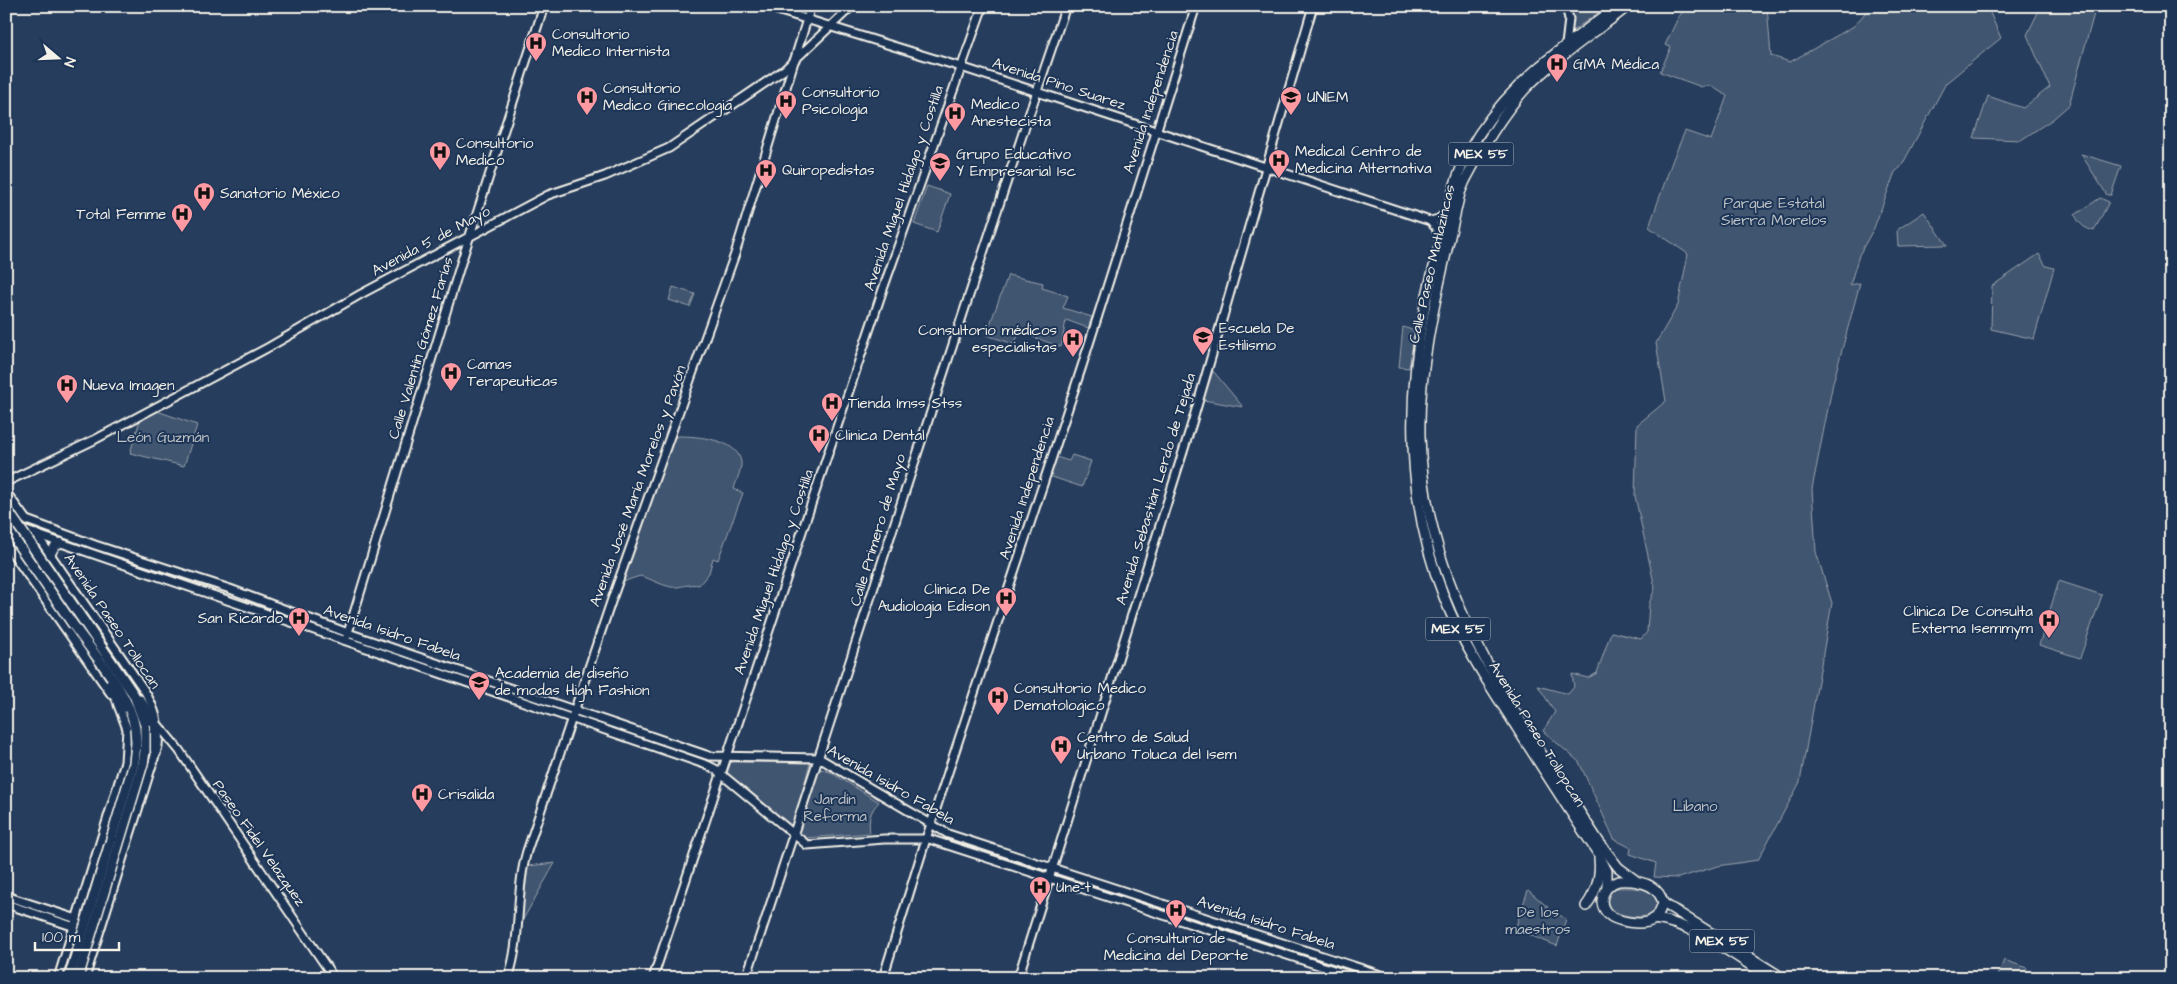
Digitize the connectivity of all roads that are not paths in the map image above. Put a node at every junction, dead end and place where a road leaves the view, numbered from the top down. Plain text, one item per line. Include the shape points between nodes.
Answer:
1 (544, 6) edge
2 (764, 6) edge
3 (811, 6) edge
4 (852, 6) edge
5 (983, 6) edge
6 (1066, 6) edge
7 (1196, 6) edge
8 (1313, 6) edge
9 (1566, 6) edge
10 (1618, 6) edge
11 (1628, 6) edge
12 (807, 19) junction
13 (833, 26) junction
14 (1566, 45) junction
15 (792, 64) junction
16 (961, 67) junction
17 (1037, 92) junction
18 (1157, 131) junction
19 (1267, 167) junction
20 (1447, 212) junction
21 (1430, 221) junction
22 (469, 237) junction
23 (1441, 242) junction
24 (1431, 298) junction
25 (1426, 356) joint
26 (6, 482) edge
27 (6, 492) edge
28 (6, 508) edge
29 (6, 513) edge
30 (28, 522) junction
31 (6, 525) edge
32 (36, 534) junction
33 (61, 543) junction
34 (6, 544) edge
35 (48, 551) junction
36 (20, 564) junction
37 (348, 633) junction
38 (345, 642) junction
39 (102, 666) junction
40 (1482, 666) junction
41 (134, 695) junction
42 (121, 709) junction
43 (574, 710) junction
44 (571, 719) junction
45 (159, 726) junction
46 (156, 753) junction
47 (727, 758) junction
48 (819, 758) junction
49 (721, 774) junction
50 (931, 825) junction
51 (794, 834) junction
52 (926, 839) junction
53 (102, 840) junction
54 (126, 853) junction
55 (1599, 855) junction
56 (1052, 869) junction
57 (1050, 878) junction
58 (1638, 882) junction
59 (1607, 887) junction
60 (84, 894) junction
61 (6, 896) edge
62 (110, 902) junction
63 (1663, 903) junction
64 (6, 904) edge
65 (1586, 906) dead end
66 (77, 919) junction
67 (1653, 920) junction
68 (74, 927) junction
69 (102, 927) junction
70 (100, 935) junction
71 (65, 957) junction
72 (90, 964) junction
73 (58, 978) edge
74 (69, 978) edge
75 (78, 978) edge
76 (85, 978) edge
77 (334, 978) edge
78 (508, 978) edge
79 (653, 978) edge
80 (746, 978) edge
81 (883, 978) edge
82 (1018, 978) edge
83 (1358, 978) edge
84 (1390, 978) edge
85 (1771, 978) edge
86 (1783, 978) edge

1 - 22 main road, Calle Valentín Gómez Farías
2 - 12 main road, Avenida Pino Suarez
3 - 12 main road, Avenida José María Morelos y Pavón
4 - 13 main road, Avenida 5 de Mayo
5 - 16 main road, Avenida Miguel Hidalgo y Costilla
6 - 17 main road, Calle Primero de Mayo
7 - 18 main road, Avenida Independencia
8 - 19 main road, Avenida Sebastián Lerdo de Tejada
9 - 14 main road via 1569,20
10 - 14 highway, Calle Paseo Matlazincas / MEX 55
11 - 24 highway, Calle Paseo Matlazincas / MEX 55 via 1540,75 1508,109 1462,187
12 - 13 main road, Avenida Pino Suarez
12 - 15 main road, Avenida José María Morelos y Pavón
13 - 15 main road, Avenida 5 de Mayo
13 - 16 main road, Avenida Pino Suarez
14 - 20 highway, Calle Paseo Matlazincas / MEX 55 via 1522,82 1480,132 1459,171
15 - 22 main road, Avenida 5 de Mayo via 669,148 606,176 548,195
15 - 43 main road, Avenida José María Morelos y Pavón via 735,254
16 - 17 main road, Avenida Pino Suarez
16 - 47 main road, Avenida Miguel Hidalgo y Costilla via 885,283
17 - 18 main road, Avenida Pino Suarez
17 - 48 main road, Calle Primero de Mayo
18 - 19 main road, Avenida Pino Suarez
18 - 50 main road, Avenida Independencia
19 - 21 main road, Avenida Pino Suarez
19 - 56 main road, Avenida Sebastián Lerdo de Tejada via 1193,420
20 - 21 main road
20 - 23 highway, Avenida Paseo Tollopcan / MEX 55
21 - 23 main road
22 - 26 main road, Avenida 5 de Mayo via 249,358 94,440
22 - 37 main road, Calle Valentín Gómez Farías
23 - 24 highway, Avenida Paseo Tollopcan / MEX 55
24 - 25 highway, Calle Paseo Matlazincas / MEX 55
24 - 40 highway, Avenida Paseo Tollopcan / MEX 55 via 1418,355 1412,416 1417,500 1444,598
25 - 40 highway, Avenida Paseo Tollopcan / MEX 55 via 1420,435 1426,492 1444,570
27 - 30 main road, Avenida Paseo Tollocan
28 - 41 highway, Avenida Paseo Tollocan, bridge
29 - 30 main road, Avenida Isidro Fabela
30 - 32 main road, Avenida Paseo Tollocan
30 - 37 main road, Avenida Isidro Fabela via 230,589
31 - 32 main road, Avenida Isidro Fabela
31 - 39 highway, bridge
32 - 33 main road, Avenida Isidro Fabela
32 - 35 main road, Avenida Paseo Tollocan
33 - 35 main road
33 - 38 main road, Avenida Isidro Fabela
34 - 36 main road
35 - 36 main road via 38,546 28,549 21,556
35 - 45 main road, Avenida Paseo Tollocan via 144,690
36 - 42 main road
37 - 38 main road, Calle Valentín Gómez Farías
37 - 43 main road, Avenida Isidro Fabela
38 - 44 main road, Avenida Isidro Fabela
39 - 42 highway
39 - 74 highway, bridge via 128,704 135,728 134,763
40 - 55 highway, Avenida Paseo Tollopcan / MEX 55
40 - 58 highway, Avenida Paseo Tollopcan / MEX 55 via 1599,842 1618,867
41 - 46 highway via 145,705 149,715
41 - 75 highway, Avenida Paseo Tollocan, bridge via 145,725 143,764
42 - 53 main road via 128,735 126,757
43 - 44 main road, Avenida José María Morelos y Pavón
43 - 47 main road, Avenida Isidro Fabela via 708,756
44 - 49 main road, Avenida Isidro Fabela via 707,765
44 - 78 main road, Avenida José María Morelos y Pavón via 524,862
45 - 46 main road, Avenida Paseo Tollocan
45 - 77 main road, Paseo Fidel Velazquez
46 - 54 main road, Avenida Paseo Tollocan
47 - 48 main road, Avenida Isidro Fabela
47 - 49 main road, Avenida Miguel Hidalgo y Costilla
48 - 50 main road, Avenida Isidro Fabela
48 - 51 main road, Calle Primero de Mayo
49 - 51 main road, Avenida Isidro Fabela
49 - 79 main road, Avenida Miguel Hidalgo y Costilla
50 - 52 main road, Avenida Independencia
50 - 56 main road, Avenida Isidro Fabela
51 - 52 main road, Avenida Isidro Fabela via 807,845
51 - 80 main road, Calle Primero de Mayo
52 - 57 main road, Avenida Isidro Fabela
52 - 81 main road, Avenida Independencia
53 - 54 main road via 112,837 119,840
53 - 60 main road
54 - 62 main road, Avenida Paseo Tollocan
55 - 59 highway, Avenida Paseo Tollopcan / MEX 55 via 1606,871
55 - 65 highway via 1599,881
56 - 57 main road, Avenida Sebastián Lerdo de Tejada
56 - 84 main road, Avenida Isidro Fabela
57 - 82 main road, Avenida Sebastián Lerdo de Tejada
57 - 83 main road, Avenida Isidro Fabela
58 - 59 highway via 1619,881
58 - 63 highway via 1654,887
59 - 67 highway via 1602,901 1609,915 1638,922
60 - 62 main road via 86,903 94,908 103,908
60 - 66 main road
61 - 66 main road
62 - 69 main road, Avenida Paseo Tollocan
63 - 67 highway
63 - 86 highway, MEX 55
64 - 68 main road
66 - 68 main road
66 - 69 main road
67 - 85 highway, MEX 55 via 1687,928
68 - 70 main road
68 - 71 main road
69 - 70 main road, Avenida Paseo Tollocan
70 - 72 main road, Avenida Paseo Tollocan
71 - 72 main road via 67,952 78,952
71 - 73 main road
72 - 76 main road, Avenida Paseo Tollocan

